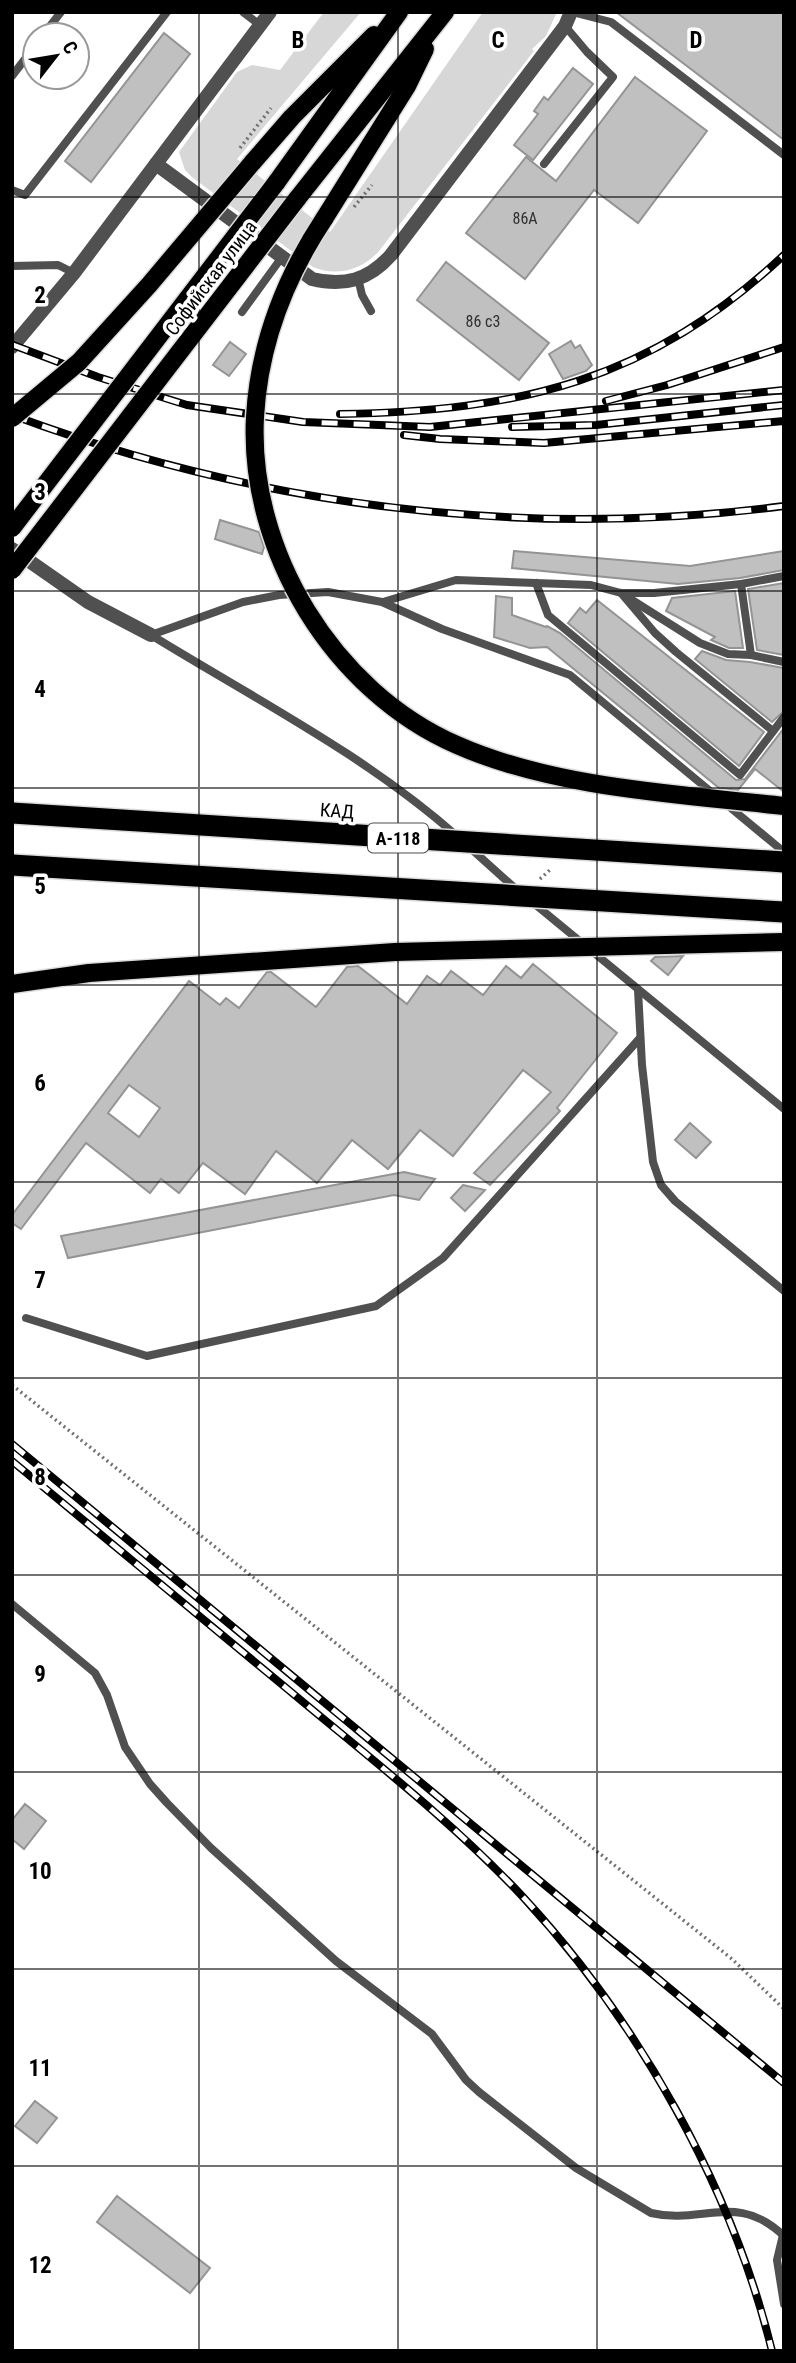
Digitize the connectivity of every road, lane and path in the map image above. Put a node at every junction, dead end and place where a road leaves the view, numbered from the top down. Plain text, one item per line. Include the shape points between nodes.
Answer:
1 (167, 12) edge
2 (243, 12) edge
3 (270, 12) edge
4 (398, 12) edge
5 (570, 17) edge
6 (441, 18) edge
7 (260, 25) junction
8 (271, 108) dead end
9 (240, 148) dead end
10 (784, 155) edge
11 (156, 164) junction
12 (544, 164) dead end
13 (12, 190) edge
14 (282, 257) junction
15 (12, 266) edge
16 (74, 272) junction
17 (358, 278) junction
18 (242, 312) dead end
19 (371, 312) dead end
20 (12, 346) edge
21 (12, 418) edge
22 (12, 528) edge
23 (12, 549) edge
24 (12, 570) edge
25 (784, 576) edge
26 (536, 583) junction
27 (741, 584) junction
28 (621, 593) junction
29 (382, 602) junction
30 (151, 635) junction
31 (751, 655) junction
32 (784, 662) edge
33 (784, 717) edge
34 (773, 731) junction
35 (784, 806) edge
36 (12, 813) edge
37 (784, 852) edge
38 (784, 862) edge
39 (12, 865) edge
40 (784, 912) edge
41 (784, 942) edge
42 (12, 984) edge
43 (638, 990) junction
44 (640, 1038) junction
45 (784, 1109) edge
46 (12, 1143) edge
47 (12, 1169) edge
48 (784, 1291) edge
49 (26, 1318) dead end
50 (12, 1385) edge
51 (12, 1604) edge
52 (784, 2009) edge
53 (783, 2235) edge
54 (784, 2304) edge

1 - 13 lane via 25,195
2 - 7 lane
3 - 7 street
4 - 21 main road, bridge via 292,117 79,362
4 - 22 main road, Софийская улица, bridge via 276,183
5 - 10 lane via 611,22
5 - 12 lane via 587,52 613,77
5 - 17 street via 391,255 379,269
6 - 24 main road, Софийская улица, bridge
6 - 35 main road, bridge via 407,86 290,277 272,325 255,417 256,470 280,559 304,608 361,680 406,717 454,744 505,765 608,785
7 - 11 street
8 - 9 path
11 - 14 street
11 - 16 street
14 - 17 street via 312,279 333,284
14 - 18 lane
15 - 16 lane via 58,264
16 - 20 street
17 - 19 lane
23 - 30 street via 88,602
25 - 27 lane
26 - 28 lane via 591,584
26 - 29 lane via 456,580
26 - 34 lane via 548,615 740,775
27 - 28 lane
27 - 31 lane
28 - 31 lane via 700,643 728,654
28 - 34 lane via 655,633
29 - 30 lane via 328,592 279,595 243,602
29 - 37 lane via 570,675
30 - 43 lane via 422,805
31 - 32 lane
33 - 34 lane
36 - 38 highway, КАД / А-118, bridge
39 - 40 highway, bridge
41 - 42 main road, bridge via 395,952 89,972
43 - 44 lane
43 - 45 lane
44 - 48 lane via 653,1162 661,1185
44 - 49 lane via 443,1258 376,1306 147,1356
46 - 47 path
50 - 52 path via 732,1959
51 - 53 lane via 95,1673 125,1747 167,1803 336,1961 432,2034 479,2092 576,2168 651,2213 732,2211 763,2219
53 - 54 lane via 778,2260

